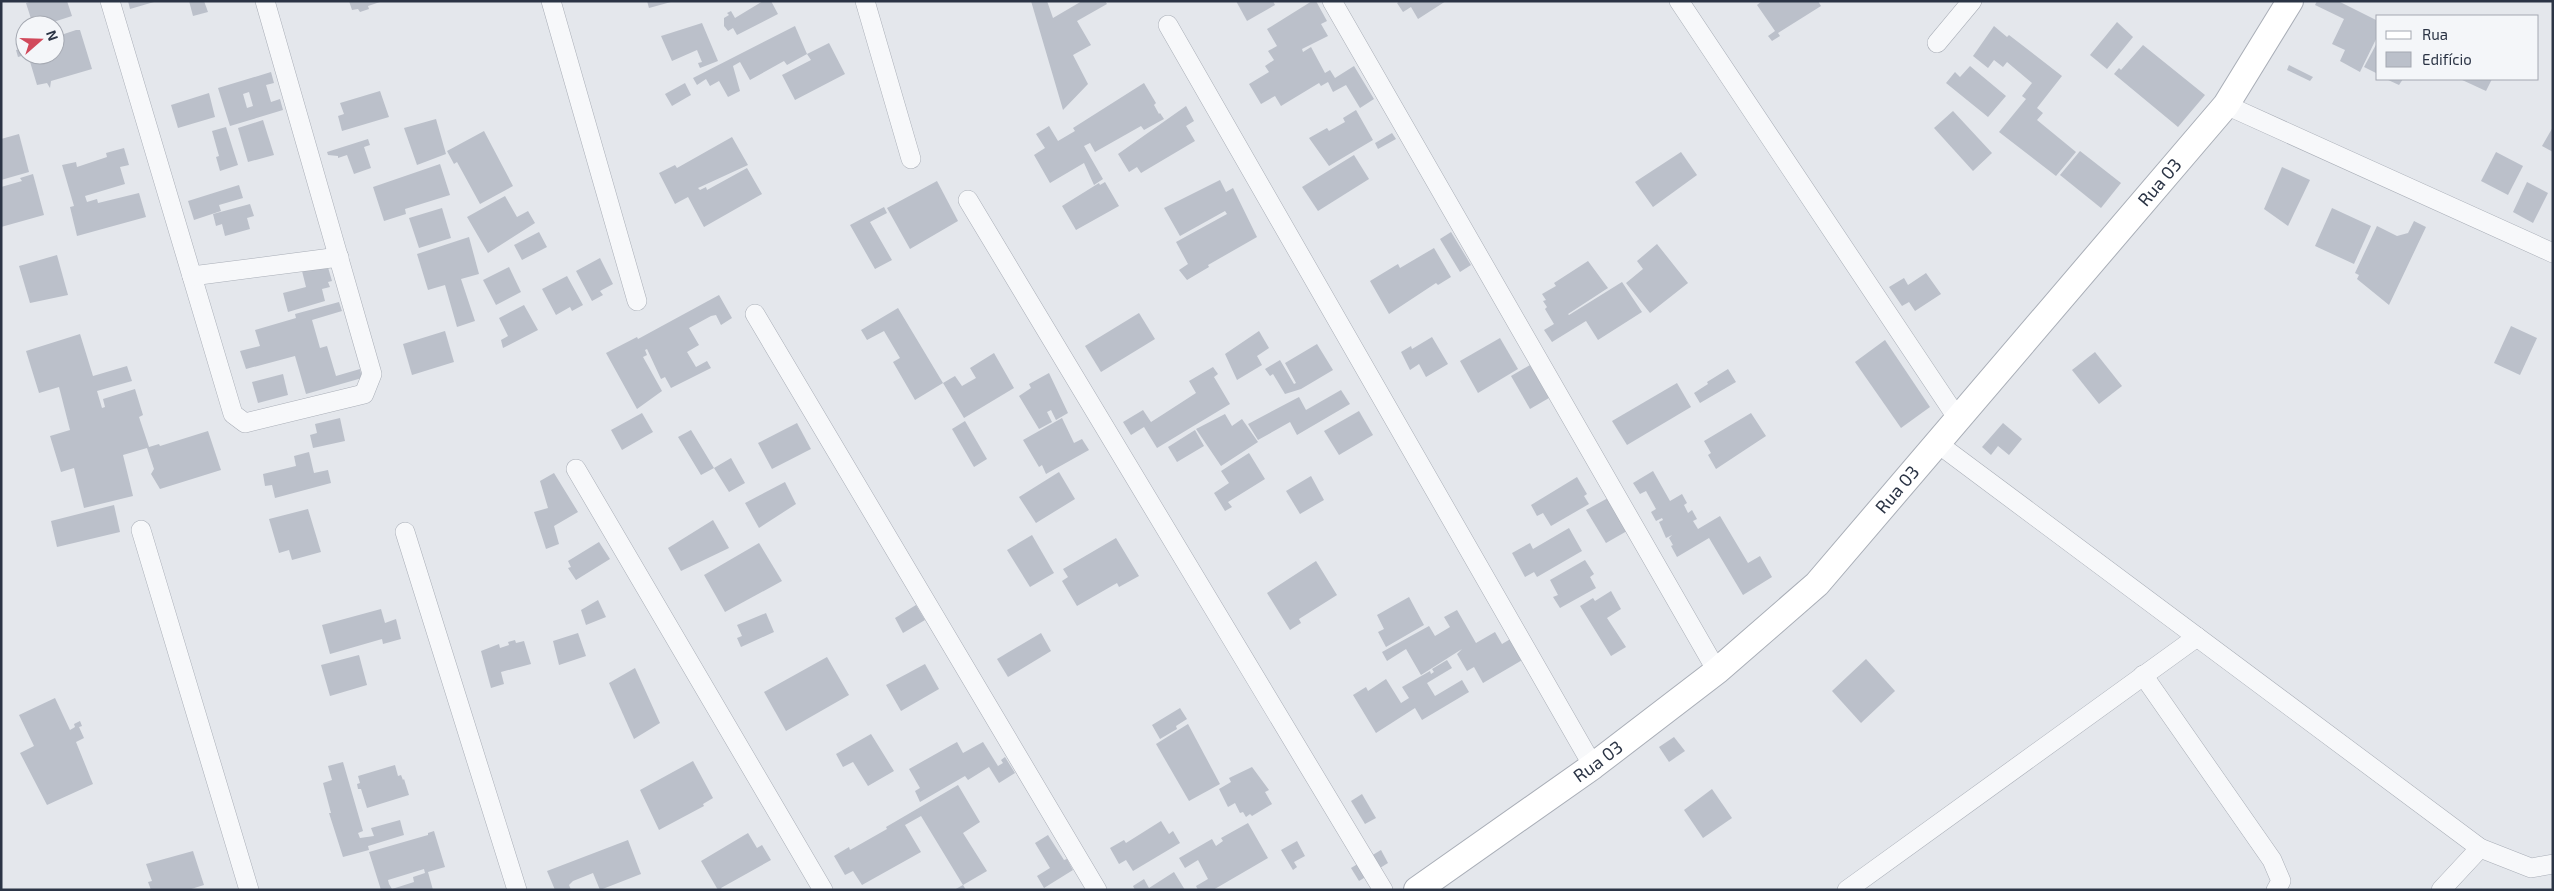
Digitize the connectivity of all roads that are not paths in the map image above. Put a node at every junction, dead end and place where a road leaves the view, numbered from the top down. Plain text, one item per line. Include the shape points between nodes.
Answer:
1 (110, 1) edge
2 (265, 1) edge
3 (552, 1) edge
4 (865, 1) edge
5 (1332, 1) edge
6 (1679, 1) edge
7 (1972, 1) edge
8 (2290, 1) edge
9 (1168, 25) dead end
10 (1937, 43) dead end
11 (2226, 105) junction
12 (911, 159) dead end
13 (968, 200) dead end
14 (2553, 253) edge
15 (339, 257) junction
16 (192, 276) junction
17 (636, 302) dead end
18 (755, 314) dead end
19 (1958, 419) junction
20 (1937, 443) junction
21 (576, 470) dead end
22 (141, 530) dead end
23 (405, 532) dead end
24 (2197, 636) junction
25 (1717, 672) junction
26 (2143, 675) junction
27 (1593, 766) junction
28 (2480, 848) junction
29 (2553, 864) edge
30 (249, 890) edge
31 (517, 890) edge
32 (823, 890) edge
33 (1097, 890) edge
34 (1383, 890) edge
35 (1417, 890) edge
36 (1847, 890) edge
37 (2276, 890) edge
38 (2441, 890) edge

1 - 16 street
2 - 15 street
3 - 17 street
4 - 12 street
5 - 25 street
6 - 19 street
7 - 10 street
8 - 11 street, Rua 03
9 - 27 street
11 - 14 street
11 - 19 street, Rua 03
13 - 34 street
15 - 16 street
15 - 16 street via 372,374 364,394 245,423 233,414
18 - 33 street
19 - 20 street, Rua 03
20 - 24 street
20 - 25 street, Rua 03 via 1817,584
21 - 32 street
22 - 30 street
23 - 31 street
24 - 26 street
24 - 28 street
25 - 27 street, Rua 03
26 - 36 street
26 - 37 street via 2272,860 2281,881
27 - 35 street, Rua 03
28 - 29 street via 2531,868
28 - 38 street

